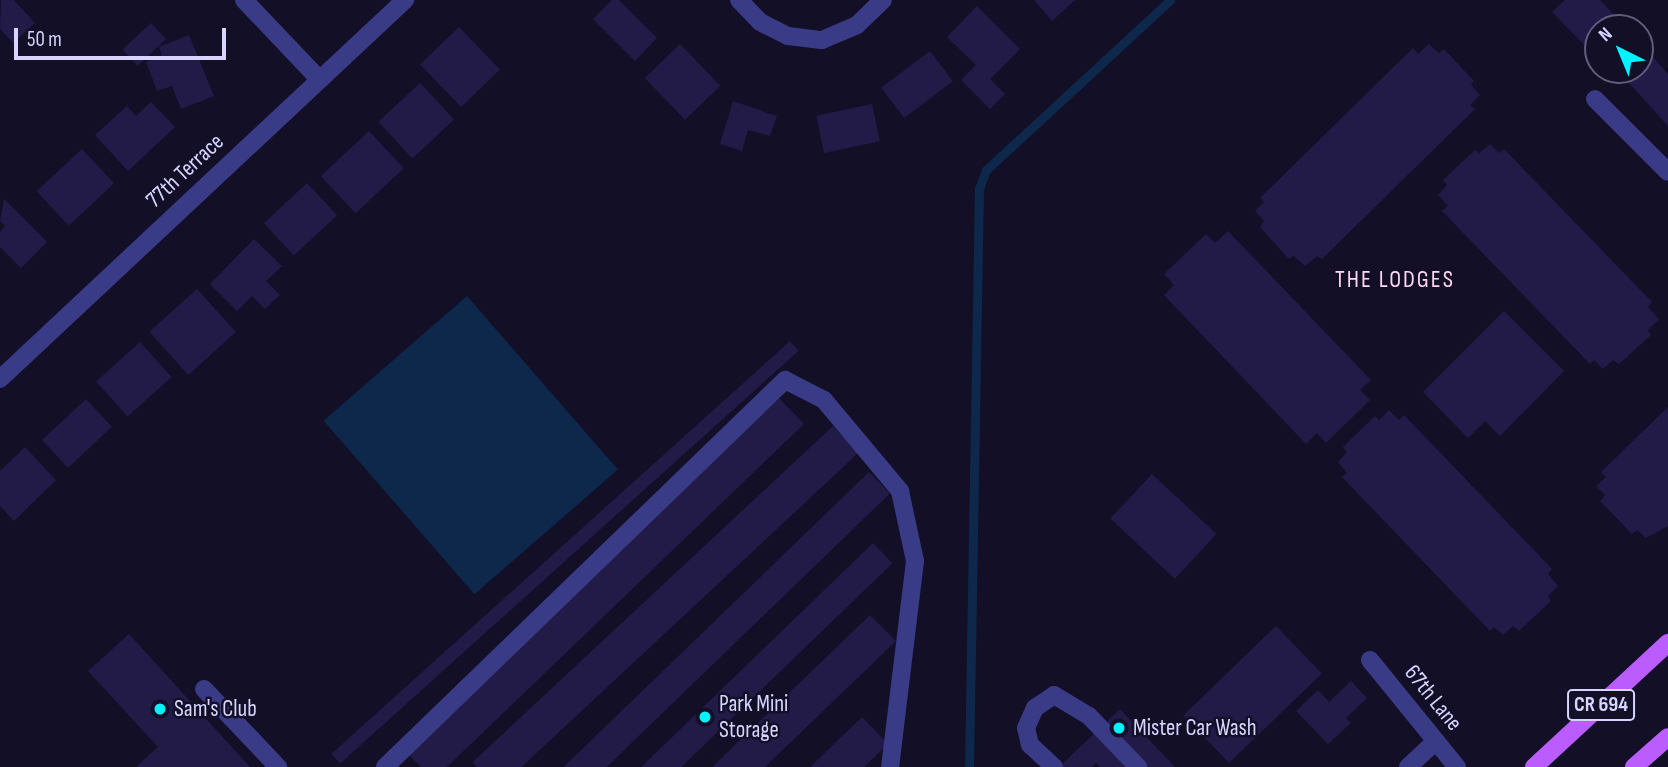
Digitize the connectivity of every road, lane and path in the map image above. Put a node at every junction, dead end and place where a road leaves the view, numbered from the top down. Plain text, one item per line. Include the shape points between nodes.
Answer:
1 (244, 0) edge
2 (405, 0) edge
3 (739, 0) edge
4 (883, 0) edge
5 (319, 79) junction
6 (1595, 99) dead end
7 (1668, 172) edge
8 (0, 379) edge
9 (1668, 643) edge
10 (1370, 660) dead end
11 (205, 689) dead end
12 (1668, 737) edge
13 (1436, 741) junction
14 (278, 767) edge
15 (385, 767) edge
16 (890, 767) edge
17 (1054, 767) edge
18 (1138, 767) edge
19 (1408, 767) edge
20 (1457, 767) edge
21 (1534, 767) edge
22 (1634, 767) edge

1 - 5 street
2 - 5 street, 77th Terrace
3 - 4 street via 760,22 788,36 822,40 857,25
5 - 8 street, 77th Terrace
6 - 7 street
9 - 21 main road, CR 694
10 - 13 street, 67th Lane
11 - 14 street
12 - 22 main road, CR 694
13 - 19 street
13 - 20 street, 67th Lane
15 - 16 street via 785,380 824,400 900,491 915,562
17 - 18 street via 1030,745 1026,728 1035,708 1055,695 1089,716

